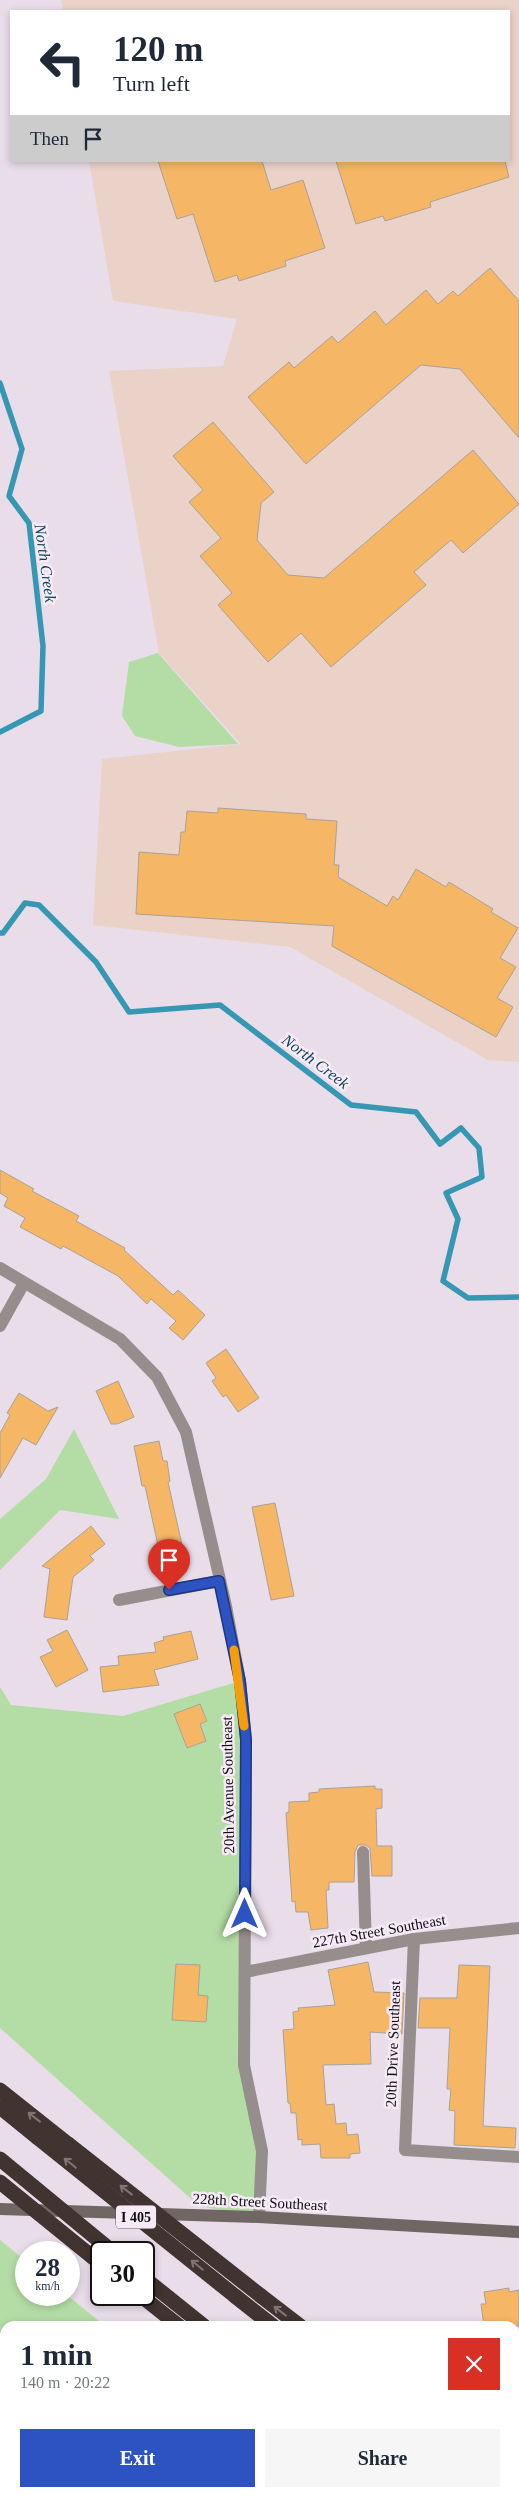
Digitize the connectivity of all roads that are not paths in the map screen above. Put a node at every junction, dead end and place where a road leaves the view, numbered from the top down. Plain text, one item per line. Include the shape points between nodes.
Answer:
1 (0, 1268) edge
2 (24, 1283) junction
3 (0, 1326) edge
4 (219, 1581) junction
5 (119, 1600) dead end
6 (363, 1852) dead end
7 (519, 1928) edge
8 (414, 1939) junction
9 (366, 1948) junction
10 (245, 1972) junction
11 (0, 2090) edge
12 (0, 2107) edge
13 (519, 2158) edge
14 (0, 2159) edge
15 (0, 2182) edge
16 (0, 2209) edge
17 (259, 2218) junction
18 (519, 2232) edge
19 (100, 2241) edge
20 (90, 2255) edge
21 (155, 2287) edge
22 (154, 2306) edge
23 (173, 2321) edge
24 (198, 2321) edge
25 (267, 2321) edge
26 (294, 2321) edge

1 - 2 street, 20th Avenue Southeast
2 - 3 street
2 - 4 street, 20th Avenue Southeast via 120,1338 157,1377 186,1432
4 - 5 street
4 - 10 street, 20th Avenue Southeast via 240,1681 246,1740
6 - 9 street
7 - 8 street, 227th Street Southeast
8 - 9 street, 227th Street Southeast
8 - 13 street, 20th Drive Southeast via 405,2150
9 - 10 street, 227th Street Southeast
10 - 17 street, 20th Avenue Southeast via 244,2065 262,2151
26 -> 11 highway, I 405, bridge
25 -> 12 highway, I 405, bridge
14 - 19 highway, I 405, bridge
15 - 20 highway, bridge
16 - 17 main road, 228th Street Southeast
17 - 18 main road, 228th Street Southeast
21 - 24 highway
22 - 23 highway

